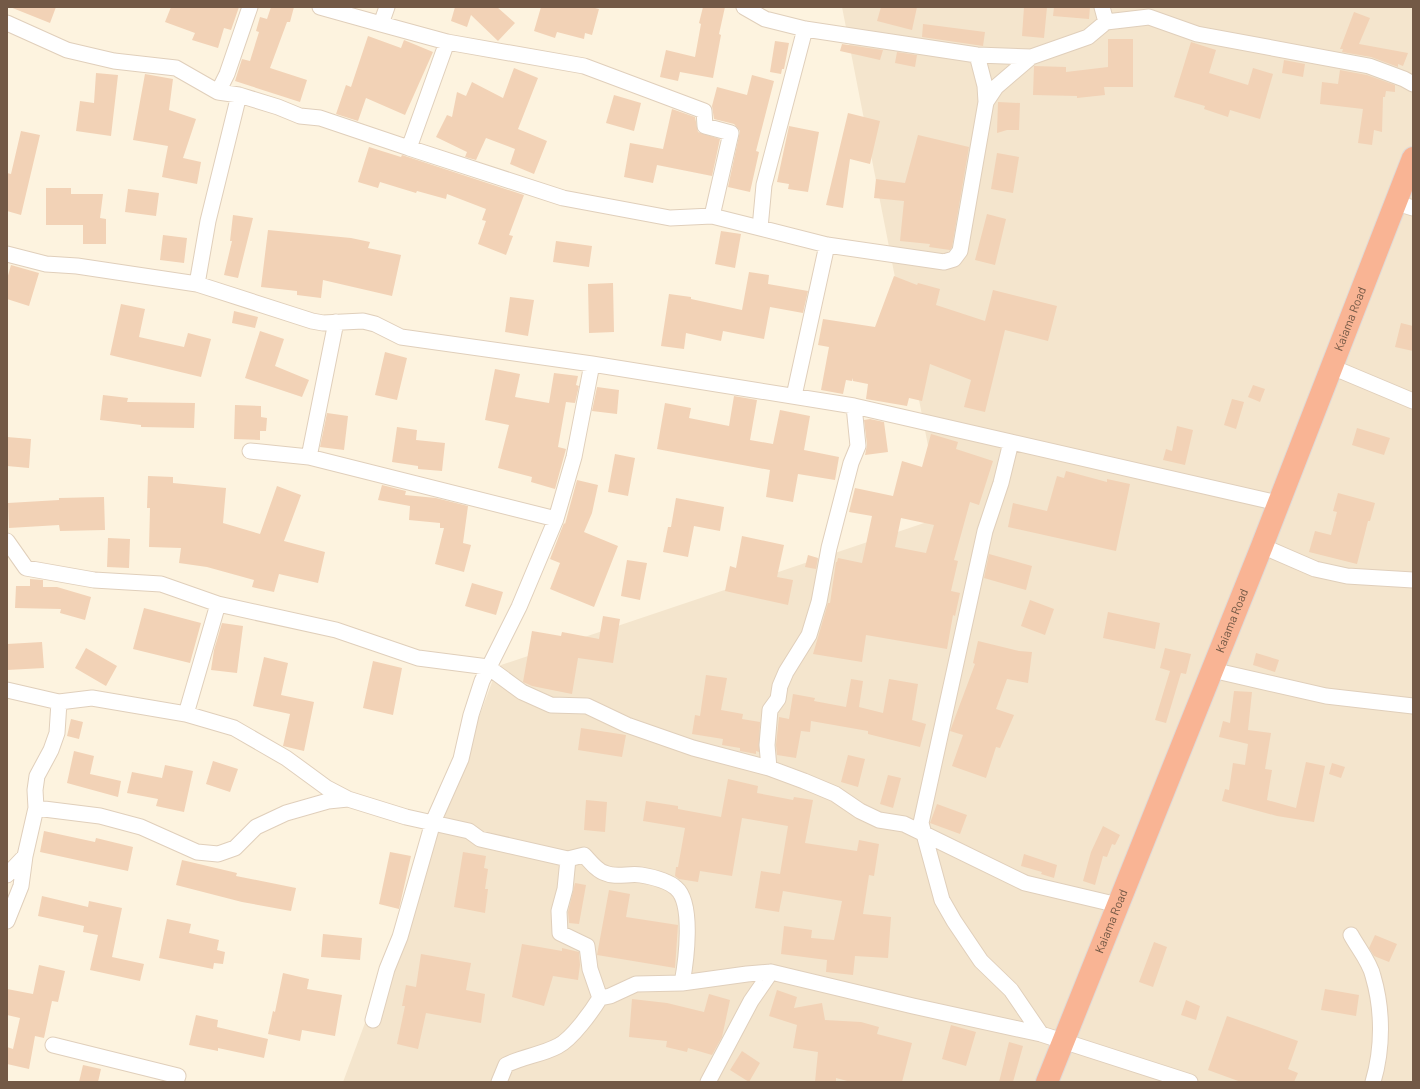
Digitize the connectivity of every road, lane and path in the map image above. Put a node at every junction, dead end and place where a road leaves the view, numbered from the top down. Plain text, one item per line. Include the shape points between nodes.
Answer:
1 (250, 7) edge
2 (320, 7) edge
3 (387, 7) edge
4 (744, 7) edge
5 (1102, 7) edge
6 (1106, 22) junction
7 (7, 23) edge
8 (381, 24) junction
9 (805, 29) junction
10 (448, 42) junction
11 (977, 55) junction
12 (1031, 57) junction
13 (1413, 84) edge
14 (218, 92) junction
15 (239, 95) junction
16 (986, 102) junction
17 (409, 148) junction
18 (1413, 158) edge
19 (1405, 205) edge
20 (712, 216) junction
21 (760, 228) junction
22 (827, 245) junction
23 (7, 254) edge
24 (197, 284) junction
25 (336, 322) junction
26 (592, 364) junction
27 (1332, 367) junction
28 (794, 396) junction
29 (1413, 401) edge
30 (854, 406) junction
31 (1010, 442) junction
32 (250, 451) dead end
33 (309, 457) junction
34 (1278, 503) junction
35 (556, 519) junction
36 (7, 541) edge
37 (1262, 546) junction
38 (1413, 580) edge
39 (218, 604) junction
40 (488, 667) junction
41 (1212, 670) junction
42 (7, 690) edge
43 (59, 702) junction
44 (1413, 706) edge
45 (186, 714) junction
46 (769, 768) junction
47 (348, 799) junction
48 (36, 808) junction
49 (432, 822) junction
50 (924, 834) junction
51 (25, 856) junction
52 (568, 859) junction
53 (7, 874) edge
54 (1118, 905) junction
55 (7, 921) edge
56 (1351, 935) dead end
57 (771, 972) junction
58 (682, 983) junction
59 (600, 998) junction
60 (374, 1020) dead end
61 (1041, 1034) junction
62 (1064, 1041) junction
63 (53, 1044) dead end
64 (176, 1082) edge
65 (500, 1082) edge
66 (708, 1082) edge
67 (1046, 1082) edge
68 (1190, 1082) edge
69 (1373, 1082) edge

1 - 14 street via 227,74
2 - 8 street
3 - 8 street
4 - 9 street via 765,19
5 - 6 street
6 - 12 street via 1088,38
6 - 13 street via 1148,17 1197,34 1369,66
7 - 14 street via 66,50 114,61 176,68
8 - 10 street
9 - 11 street
9 - 21 street via 764,185
10 - 17 street
10 - 20 street via 584,66 704,111 705,126 731,133
11 - 12 street
11 - 16 street via 985,86
12 - 16 street via 996,87
14 - 15 street
15 - 17 street via 300,116 320,118
15 - 24 street via 208,221
16 - 22 street via 960,251 954,259 944,262
17 - 20 street via 563,198 670,218
18 - 19 highway, Kaiama Road
19 - 27 highway, Kaiama Road
20 - 21 street
21 - 22 street
22 - 28 street
23 - 24 street via 46,264 77,266
24 - 25 street via 312,321
25 - 26 street via 363,321 401,337
25 - 33 street
26 - 28 street
26 - 35 street via 574,457
27 - 29 street
27 - 34 highway, Kaiama Road
28 - 30 street
30 - 31 street
30 - 46 street via 858,446 851,463 833,533 819,602 808,635 786,672 778,698 770,710 767,745
31 - 34 street
31 - 50 street via 985,531 923,812 921,823
32 - 33 street
33 - 35 street
34 - 37 highway, Kaiama Road
35 - 40 street via 519,607
36 - 39 street via 26,568 94,580 161,584
37 - 38 street via 1315,569 1347,576
37 - 41 highway, Kaiama Road
39 - 40 street via 336,630 418,658
39 - 45 street
40 - 46 street via 522,692 551,705 587,706 627,725 693,748
40 - 49 street via 471,714 461,759
41 - 44 street via 1326,696
41 - 54 highway, Kaiama Road
42 - 43 street
43 - 45 street via 92,698
43 - 48 street via 57,733 37,776
45 - 47 street via 234,728 286,758 327,788
46 - 50 street via 835,794 860,811 880,820 904,824
47 - 48 street via 328,801 286,814 256,827 235,848 218,854 197,852 141,827 100,816
47 - 49 street
48 - 51 street
49 - 52 street via 469,831 480,839
49 - 60 street
50 - 54 street via 1025,882
50 - 61 street via 942,900 954,921 981,960 1011,990
51 - 53 street
51 - 55 street via 21,886
52 - 58 street via 584,855 604,874 640,875 666,882 676,888 686,906 688,936
52 - 59 street via 565,889 559,911 560,932 586,946
54 - 62 highway, Kaiama Road
56 - 69 street via 1373,974 1381,1046
57 - 58 street
57 - 61 street
57 - 66 street via 751,1001
58 - 59 street via 636,984
59 - 65 street via 590,1013 559,1046 520,1057 506,1065
61 - 62 street
62 - 67 highway, Kaiama Road
62 - 68 street
63 - 64 street via 178,1076

